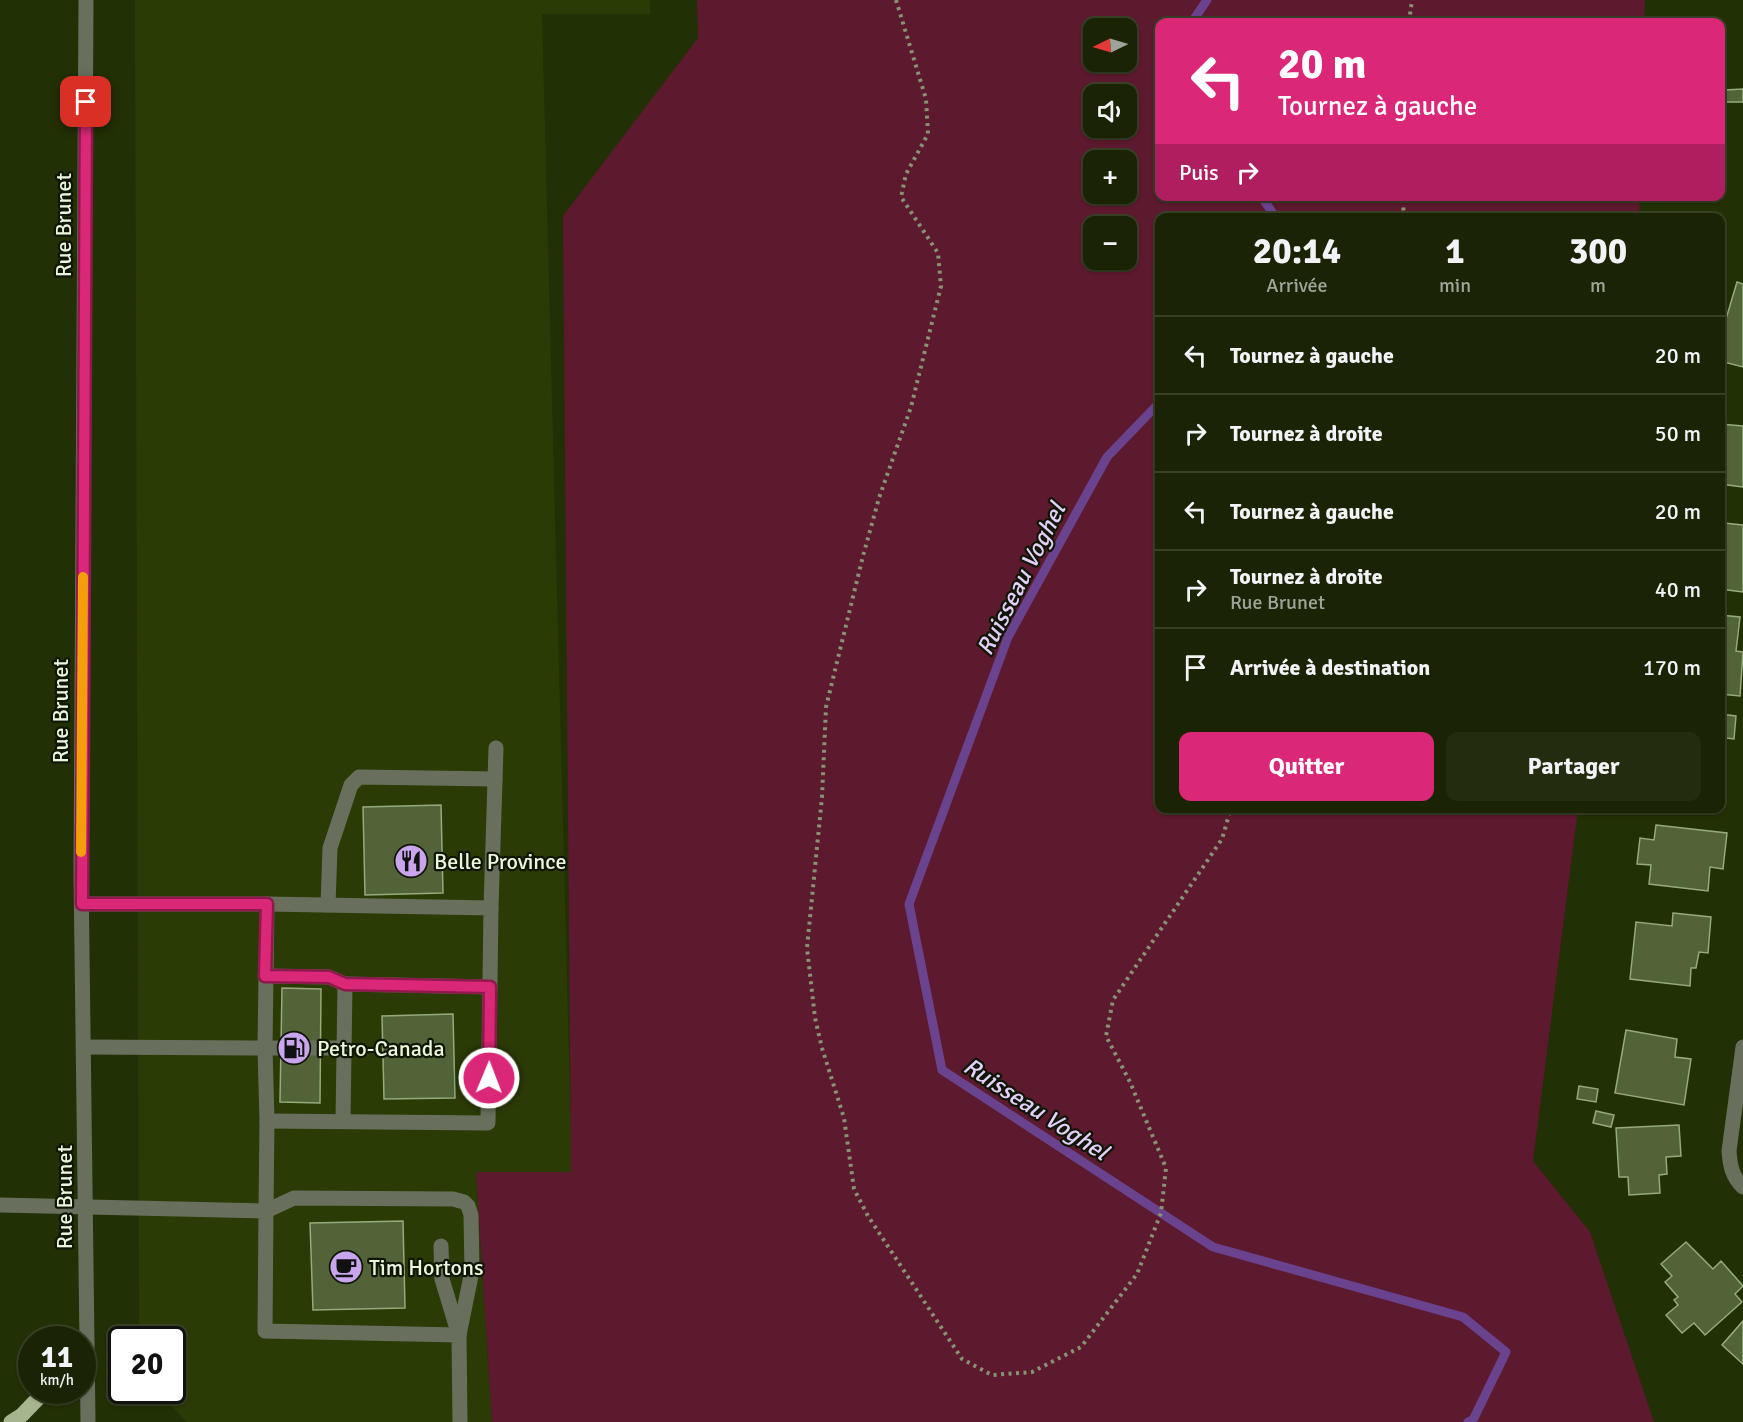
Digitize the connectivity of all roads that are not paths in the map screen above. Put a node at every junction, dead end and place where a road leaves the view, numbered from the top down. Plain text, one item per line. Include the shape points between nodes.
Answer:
1 (86, 0) edge
2 (495, 748) dead end
3 (495, 779) junction
4 (82, 904) junction
5 (267, 904) junction
6 (328, 905) junction
7 (491, 908) junction
8 (265, 976) junction
9 (345, 984) junction
10 (490, 987) junction
11 (84, 1047) junction
12 (1743, 1047) edge
13 (265, 1048) junction
14 (343, 1048) junction
15 (267, 1121) junction
16 (343, 1121) junction
17 (1743, 1187) edge
18 (0, 1205) edge
19 (86, 1206) junction
20 (266, 1211) junction
21 (441, 1245) dead end
22 (85, 1326) edge
23 (459, 1335) junction
24 (33, 1404) edge
25 (87, 1404) edge
26 (12, 1422) edge
27 (88, 1422) edge
28 (460, 1422) edge

1 - 4 street, Rue Brunet
2 - 3 street
3 - 6 street via 355,779 330,848
3 - 7 street
4 - 5 street
4 - 11 street, Rue Brunet
5 - 6 street
5 - 8 street
6 - 7 street
7 - 10 street
8 - 9 street via 329,977
8 - 13 street
9 - 10 street
9 - 14 street
10 - 16 street via 488,1123
11 - 13 street
11 - 19 street, Rue Brunet
12 - 17 street via 1729,1151 1731,1168
13 - 14 street
13 - 15 street
14 - 16 street
15 - 16 street
15 - 20 street
18 - 19 street
19 - 20 street
19 - 22 street, Rue Brunet
20 - 23 street via 265,1331
20 - 23 street via 294,1198 464,1202 471,1215 471,1271
21 - 23 street via 442,1279
23 - 28 street
24 - 26 main road
25 - 27 street, Rue Brunet

